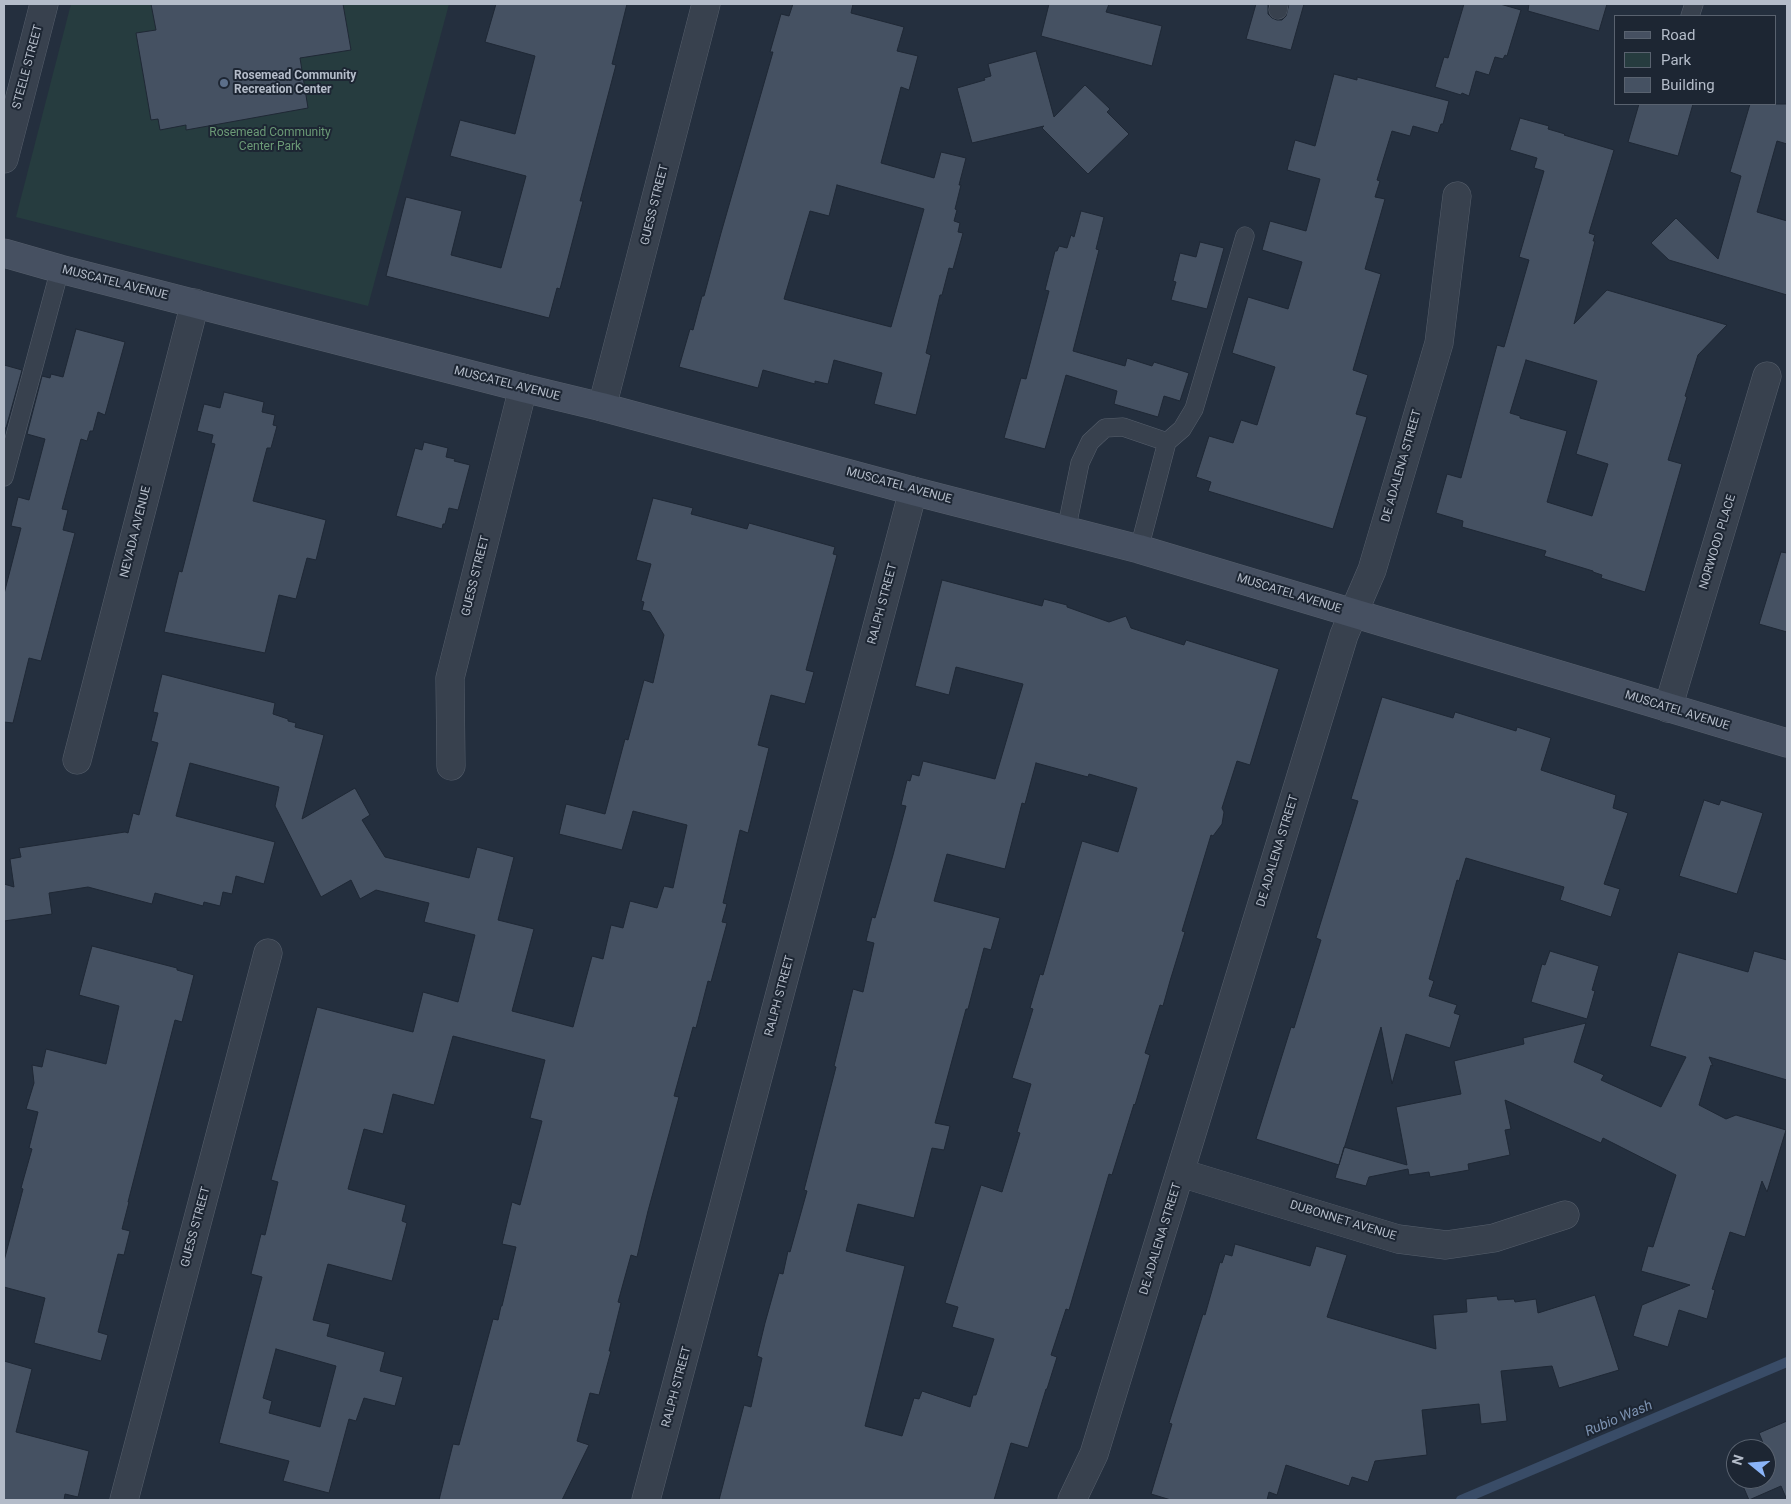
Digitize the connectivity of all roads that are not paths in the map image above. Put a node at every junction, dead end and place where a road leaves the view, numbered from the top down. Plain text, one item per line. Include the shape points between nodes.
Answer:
1 (44, 4) edge
2 (706, 4) edge
3 (4, 159) edge
4 (1457, 196) dead end
5 (1245, 236) dead end
6 (4, 253) edge
7 (60, 269) junction
8 (194, 303) junction
9 (1767, 376) dead end
10 (523, 388) junction
11 (602, 407) junction
12 (1166, 442) junction
13 (4, 477) edge
14 (913, 491) junction
15 (1066, 531) junction
16 (1139, 549) junction
17 (1354, 614) junction
18 (1668, 708) junction
19 (1787, 744) edge
20 (77, 760) dead end
21 (451, 766) dead end
22 (268, 953) dead end
23 (1181, 1173) junction
24 (1565, 1215) dead end
25 (124, 1500) edge
26 (646, 1500) edge
27 (1072, 1500) edge

1 - 3 street, STEELE STREET
2 - 11 street, GUESS STREET
4 - 17 street, DE ADALENA STREET via 1439,342 1372,570
5 - 12 lane via 1194,409 1182,429
6 - 7 street, MUSCATEL AVENUE
7 - 8 street, MUSCATEL AVENUE
7 - 13 lane
8 - 10 street, MUSCATEL AVENUE
8 - 20 street, NEVADA AVENUE
9 - 18 street, NORWOOD PLACE
10 - 11 street, MUSCATEL AVENUE
10 - 21 street, GUESS STREET via 450,678
11 - 14 street, MUSCATEL AVENUE
12 - 15 lane via 1123,427 1105,428 1090,442 1080,463
12 - 16 lane
14 - 15 street, MUSCATEL AVENUE
14 - 26 street, RALPH STREET
15 - 16 street, MUSCATEL AVENUE
16 - 17 street, MUSCATEL AVENUE
17 - 18 street, MUSCATEL AVENUE
17 - 23 street, DE ADALENA STREET via 1340,646
18 - 19 street, MUSCATEL AVENUE
22 - 25 street, GUESS STREET
23 - 24 street, DUBONNET AVENUE via 1398,1239 1446,1245 1494,1238
23 - 27 street, DE ADALENA STREET via 1094,1454

